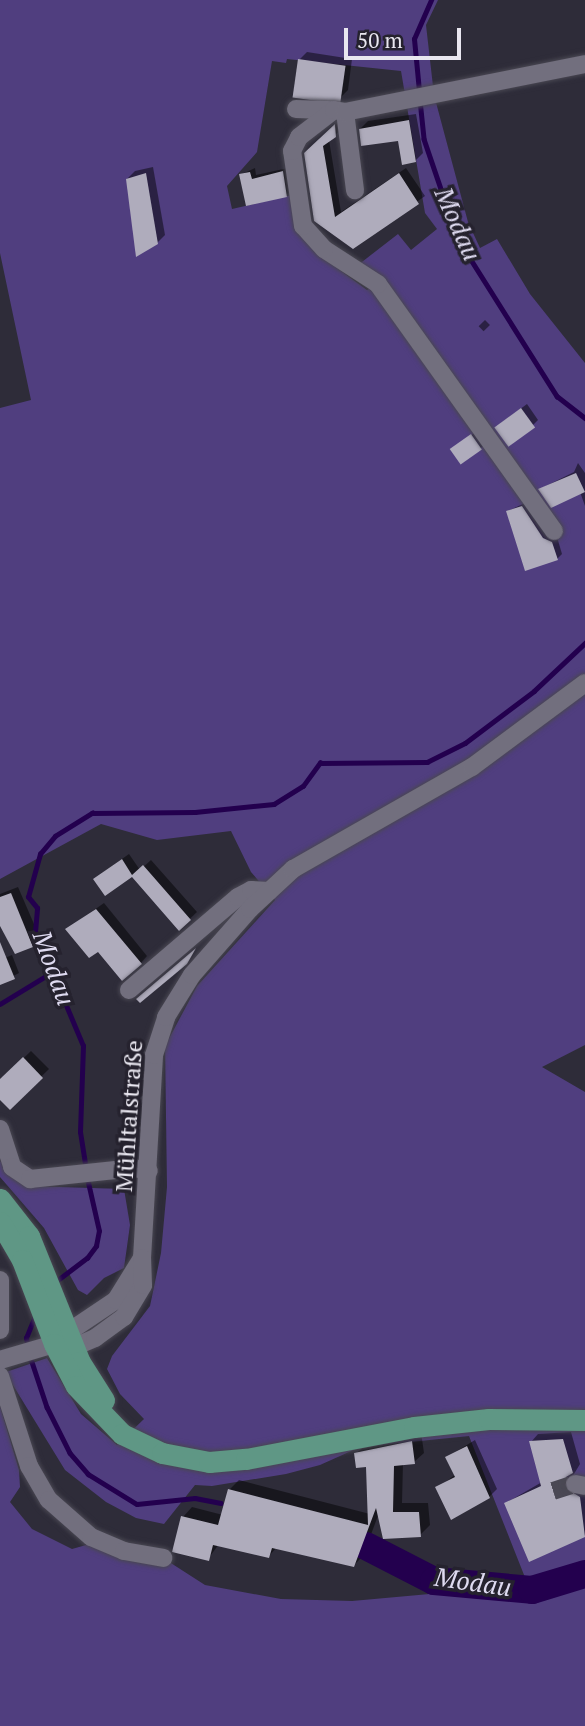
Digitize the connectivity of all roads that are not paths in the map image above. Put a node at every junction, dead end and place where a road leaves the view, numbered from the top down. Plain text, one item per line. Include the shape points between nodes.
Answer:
1 (585, 64) edge
2 (296, 109) dead end
3 (340, 111) junction
4 (355, 190) dead end
5 (554, 531) dead end
6 (585, 683) edge
7 (269, 891) junction
8 (129, 990) dead end
9 (0, 1129) edge
10 (142, 1169) junction
11 (0, 1199) edge
12 (0, 1222) edge
13 (0, 1280) edge
14 (0, 1329) edge
15 (56, 1339) junction
16 (9, 1358) edge
17 (0, 1376) edge
18 (585, 1420) edge
19 (163, 1558) dead end

1 - 3 street
2 - 3 street
3 - 4 street
3 - 5 street via 299,136 292,151 303,226 324,249 377,284
6 - 7 street, Mühltalstraße via 472,767 345,836
7 - 8 street via 251,890 238,897
7 - 10 street, Mühltalstraße via 192,975 166,1017 154,1055
9 - 10 street via 12,1167 30,1179
10 - 15 street, Mühltalstraße via 144,1285 130,1310 105,1333
11 - 15 main road via 25,1228 47,1275 59,1305
12 - 15 main road
13 - 14 street
15 - 16 street, Mühltalstraße
15 - 18 main road via 87,1403 122,1434 172,1456 225,1460 414,1427 489,1419
17 - 19 street via 29,1466 49,1500 91,1537 124,1551

